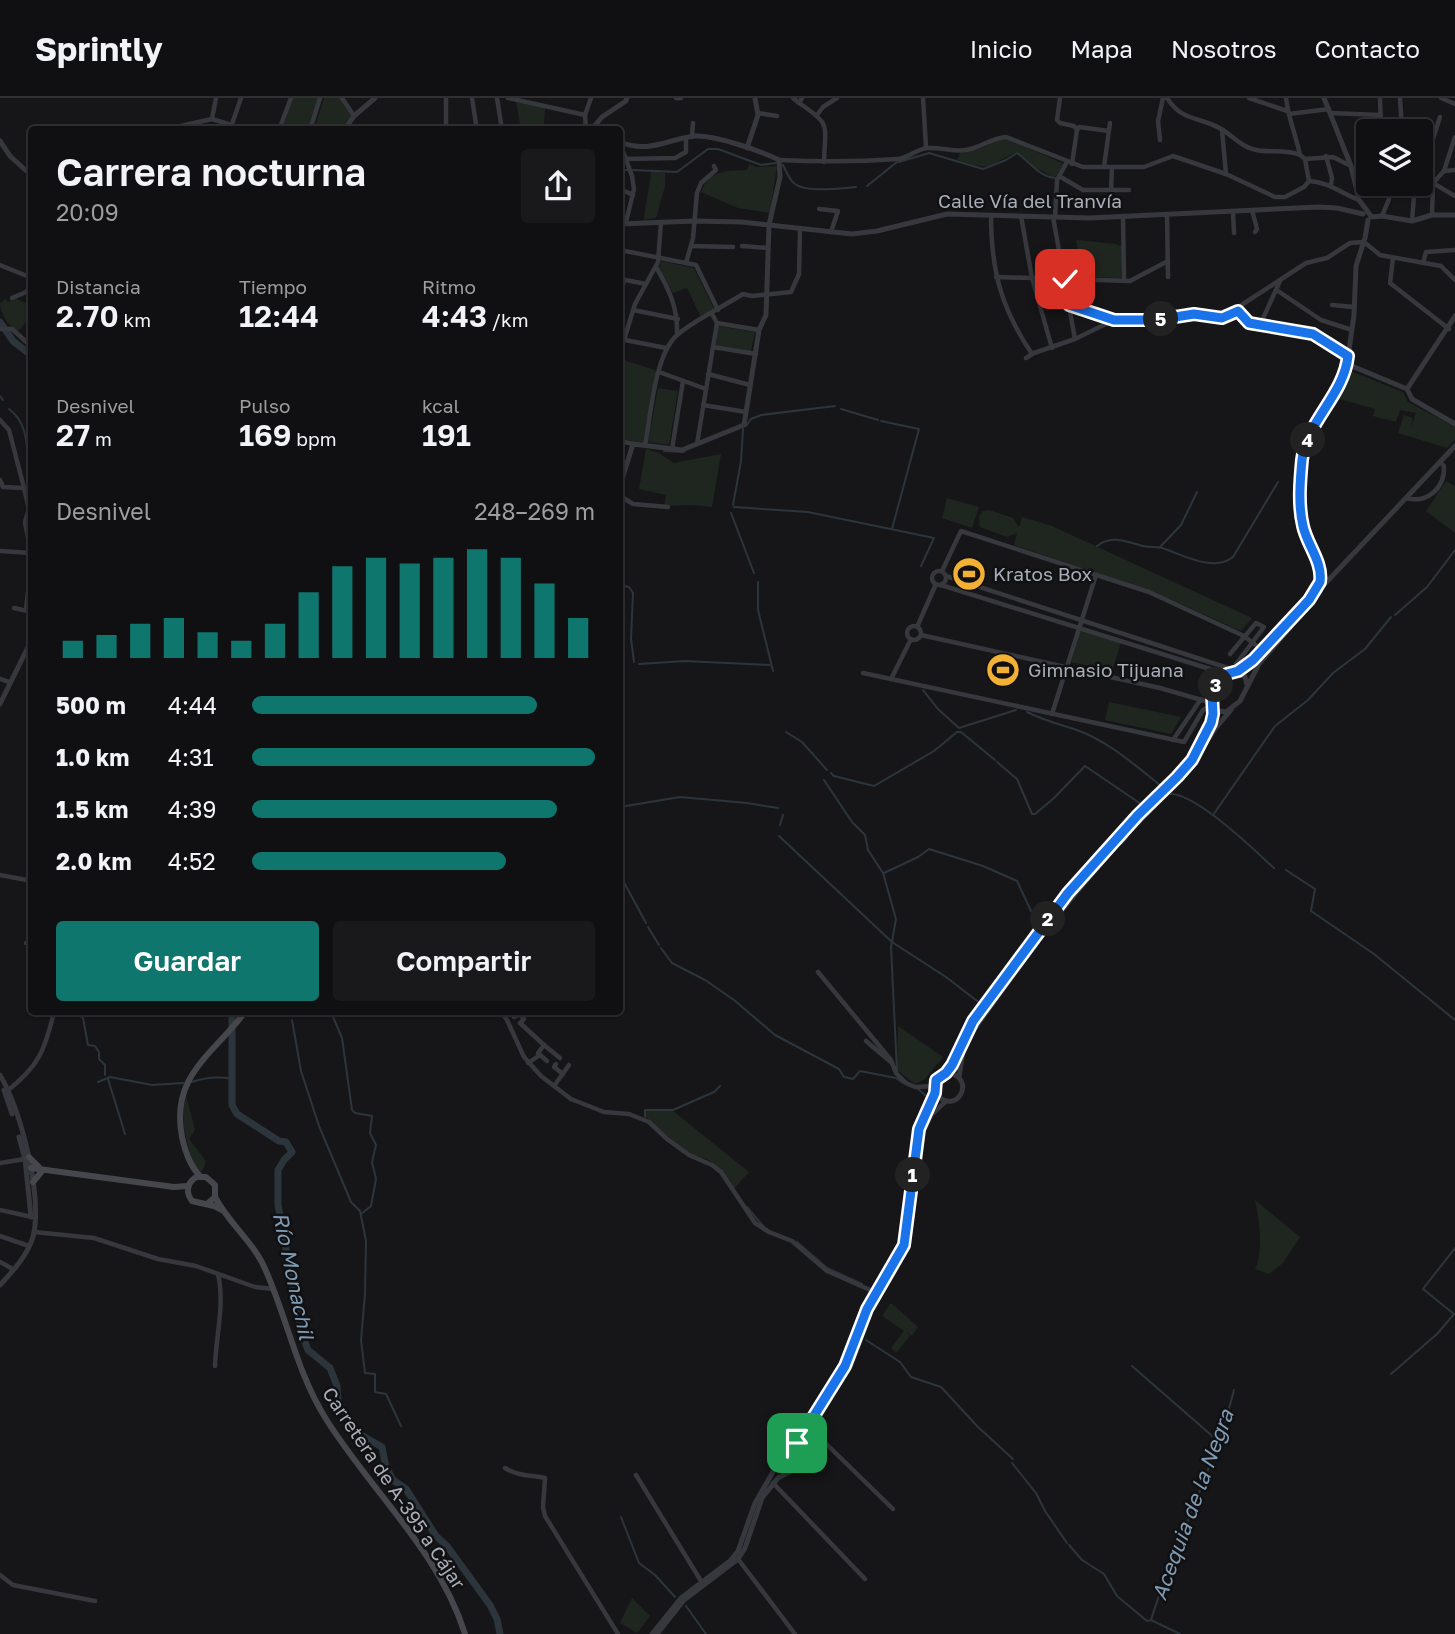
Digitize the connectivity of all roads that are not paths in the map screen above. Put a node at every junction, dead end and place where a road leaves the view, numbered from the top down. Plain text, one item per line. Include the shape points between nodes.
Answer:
1 (216, 98) edge
2 (241, 98) edge
3 (291, 98) edge
4 (320, 98) edge
5 (342, 98) edge
6 (375, 98) edge
7 (446, 98) edge
8 (472, 98) edge
9 (497, 98) edge
10 (508, 98) edge
11 (591, 98) edge
12 (676, 98) edge
13 (681, 98) edge
14 (755, 98) edge
15 (793, 98) edge
16 (837, 98) edge
17 (923, 98) edge
18 (1060, 98) edge
19 (1165, 98) edge
20 (1248, 98) edge
21 (1286, 98) edge
22 (1324, 98) edge
23 (1380, 98) edge
24 (1400, 98) edge
25 (1441, 98) edge
26 (628, 99) edge
27 (801, 100) edge
28 (1453, 103) edge
29 (1330, 111) junction
30 (1288, 112) junction
31 (758, 113) junction
32 (585, 115) junction
33 (817, 115) junction
34 (1381, 115) junction
35 (354, 116) junction
36 (777, 116) dead end
37 (1440, 117) dead end
38 (212, 119) junction
39 (1381, 119) edge
40 (1401, 119) edge
41 (693, 123) dead end
42 (1110, 123) dead end
43 (232, 124) junction
44 (181, 126) edge
45 (237, 126) edge
46 (280, 126) edge
47 (311, 126) edge
48 (347, 126) edge
49 (446, 126) edge
50 (476, 126) edge
51 (501, 126) edge
52 (586, 126) edge
53 (594, 126) edge
54 (1222, 129) junction
55 (1077, 130) junction
56 (1109, 131) junction
57 (689, 137) junction
58 (1455, 137) edge
59 (1433, 139) edge
60 (1160, 140) dead end
61 (0, 141) edge
62 (623, 143) edge
63 (747, 148) junction
64 (926, 148) junction
65 (623, 150) edge
66 (1300, 155) junction
67 (1326, 156) junction
68 (626, 159) junction
69 (1305, 159) junction
70 (779, 160) junction
71 (824, 162) junction
72 (1069, 163) junction
73 (714, 166) dead end
74 (1351, 166) junction
75 (1104, 167) junction
76 (1112, 167) junction
77 (1455, 170) edge
78 (1444, 171) junction
79 (28, 172) edge
80 (1226, 174) junction
81 (1059, 176) junction
82 (1309, 181) junction
83 (1433, 183) joint
84 (1331, 184) junction
85 (623, 190) edge
86 (1129, 190) dead end
87 (1111, 191) junction
88 (633, 195) junction
89 (1389, 196) edge
90 (1414, 196) edge
91 (1433, 196) edge
92 (1455, 196) edge
93 (1275, 197) junction
94 (1359, 200) junction
95 (819, 209) dead end
96 (1271, 209) junction
97 (1252, 210) junction
98 (1234, 212) junction
99 (993, 214) junction
100 (1167, 214) junction
101 (1367, 215) junction
102 (1432, 215) junction
103 (1455, 215) edge
104 (1021, 216) junction
105 (1382, 216) junction
106 (1054, 217) junction
107 (1123, 217) junction
108 (694, 221) junction
109 (1412, 221) junction
110 (661, 222) junction
111 (623, 223) edge
112 (769, 225) junction
113 (800, 229) junction
114 (831, 232) junction
115 (1255, 232) dead end
116 (1234, 233) dead end
117 (1364, 242) junction
118 (691, 246) junction
119 (742, 246) dead end
120 (733, 247) dead end
121 (768, 248) junction
122 (1455, 250) edge
123 (623, 251) edge
124 (658, 257) junction
125 (1393, 258) junction
126 (1168, 261) junction
127 (686, 263) junction
128 (1423, 263) junction
129 (0, 265) edge
130 (656, 267) junction
131 (28, 276) edge
132 (997, 277) junction
133 (1168, 277) dead end
134 (1032, 278) junction
135 (1065, 279) junction
136 (623, 280) edge
137 (1281, 280) junction
138 (1455, 280) edge
139 (1124, 281) junction
140 (646, 284) junction
141 (28, 290) edge
142 (1278, 291) junction
143 (766, 294) junction
144 (12, 298) dead end
145 (1069, 305) junction
146 (1332, 305) dead end
147 (1354, 307) junction
148 (633, 310) junction
149 (718, 310) junction
150 (1238, 311) junction
151 (712, 314) junction
152 (1455, 316) edge
153 (678, 319) junction
154 (1114, 320) junction
155 (717, 323) junction
156 (1260, 325) junction
157 (3, 328) edge
158 (1448, 329) junction
159 (760, 330) junction
160 (1352, 330) junction
161 (677, 335) junction
162 (623, 337) edge
163 (1075, 339) junction
164 (623, 340) edge
165 (28, 343) edge
166 (713, 347) junction
167 (666, 348) junction
168 (1052, 348) junction
169 (755, 354) junction
170 (1033, 354) junction
171 (1348, 356) junction
172 (1026, 358) dead end
173 (1347, 363) junction
174 (659, 372) junction
175 (708, 374) junction
176 (683, 381) junction
177 (750, 385) junction
178 (706, 389) junction
179 (1407, 389) junction
180 (703, 405) junction
181 (746, 412) junction
182 (0, 420) edge
183 (1455, 424) edge
184 (623, 442) edge
185 (633, 444) junction
186 (697, 444) junction
187 (645, 445) junction
188 (1455, 446) edge
189 (672, 449) junction
190 (1440, 462) junction
191 (623, 476) edge
192 (0, 480) edge
193 (24, 488) junction
194 (623, 498) edge
195 (1406, 498) junction
196 (28, 505) edge
197 (668, 507) dead end
198 (28, 513) edge
199 (28, 532) edge
200 (1366, 540) junction
201 (0, 551) edge
202 (28, 553) edge
203 (1317, 559) junction
204 (1342, 564) junction
205 (945, 573) junction
206 (1096, 575) junction
207 (1326, 581) junction
208 (939, 584) junction
209 (1310, 601) junction
210 (14, 608) dead end
211 (28, 611) edge
212 (1082, 619) junction
213 (917, 627) junction
214 (1079, 627) junction
215 (921, 635) junction
216 (1244, 636) junction
217 (911, 639) junction
218 (1252, 642) junction
219 (28, 647) edge
220 (1262, 650) junction
221 (1230, 654) dead end
222 (1067, 667) junction
223 (1234, 671) junction
224 (863, 673) dead end
225 (1215, 675) junction
226 (0, 679) edge
227 (891, 679) junction
228 (9, 682) junction
229 (1247, 685) junction
230 (1201, 699) junction
231 (0, 704) edge
232 (1212, 704) junction
233 (1231, 710) junction
234 (1052, 714) junction
235 (1173, 740) junction
236 (0, 875) edge
237 (28, 880) edge
238 (818, 972) dead end
239 (53, 1015) edge
240 (243, 1015) edge
241 (502, 1015) edge
242 (521, 1015) edge
243 (866, 1041) dead end
244 (544, 1045) junction
245 (540, 1055) junction
246 (559, 1058) dead end
247 (547, 1061) dead end
248 (528, 1063) junction
249 (892, 1063) junction
250 (556, 1064) dead end
251 (569, 1065) dead end
252 (563, 1073) junction
253 (946, 1073) junction
254 (0, 1076) edge
255 (959, 1077) junction
256 (554, 1086) junction
257 (934, 1086) junction
258 (4, 1088) edge
259 (935, 1093) junction
260 (946, 1101) junction
261 (20, 1134) junction
262 (27, 1158) junction
263 (0, 1163) edge
264 (191, 1163) junction
265 (31, 1168) junction
266 (43, 1169) junction
267 (200, 1176) junction
268 (33, 1182) junction
269 (189, 1186) junction
270 (215, 1197) junction
271 (207, 1204) junction
272 (30, 1205) junction
273 (0, 1210) edge
274 (223, 1211) junction
275 (33, 1219) junction
276 (34, 1232) junction
277 (0, 1236) edge
278 (26, 1245) junction
279 (22, 1259) junction
280 (0, 1262) edge
281 (11, 1268) junction
282 (218, 1274) junction
283 (1, 1283) edge
284 (273, 1289) junction
285 (877, 1293) junction
286 (215, 1366) dead end
287 (812, 1430) junction
288 (786, 1451) junction
289 (796, 1458) junction
290 (775, 1466) junction
291 (505, 1468) dead end
292 (785, 1473) junction
293 (636, 1475) dead end
294 (773, 1483) junction
295 (893, 1509) dead end
296 (738, 1559) junction
297 (0, 1575) edge
298 (865, 1579) dead end
299 (701, 1581) junction
300 (95, 1601) dead end
301 (465, 1634) edge
302 (618, 1634) edge
303 (654, 1634) edge
304 (795, 1634) edge

1 - 38 street
2 - 43 street
3 - 46 street
4 - 47 street
5 - 35 street
6 - 35 street
7 - 49 street
8 - 50 street
9 - 51 street
10 - 32 street
11 - 32 street
12 - 13 street
14 - 31 street
15 - 27 street
16 - 33 street
17 - 64 street
18 - 55 street via 1057,120
19 - 54 street via 1180,114
19 - 60 street via 1158,121
20 - 30 street
21 - 30 street
22 - 29 street
23 - 34 street
24 - 40 street
25 - 28 street
26 - 53 street
27 - 33 street
29 - 30 street
29 - 34 street
29 - 74 street
30 - 66 street
31 - 36 street
31 - 63 street
32 - 52 street
33 - 71 street via 825,126
34 - 39 street
35 - 48 street
37 - 59 street
38 - 43 street
38 - 44 street
41 - 57 street
42 - 56 street
43 - 45 street
54 - 66 street via 1245,147
54 - 80 street
55 - 56 street
55 - 72 street
56 - 75 street
57 - 62 street via 653,146
57 - 63 street via 709,136
57 - 68 street via 685,152 675,158
58 - 78 street
61 - 79 street
63 - 70 street
64 - 71 street via 898,159
64 - 72 street via 965,151 1006,137
65 - 68 street
66 - 69 street
67 - 69 street
67 - 74 street
67 - 84 street
68 - 88 street
69 - 82 street
70 - 71 street
70 - 112 street via 780,177
72 - 75 street
72 - 81 street
73 - 108 street via 716,170 697,193
74 - 94 street
75 - 76 street
76 - 80 street via 1144,167 1173,156
76 - 87 street
77 - 78 street
78 - 83 street
80 - 93 street
81 - 87 street via 1083,190
81 - 106 street
82 - 84 street
82 - 93 street via 1285,197
83 - 92 street
84 - 94 street
85 - 88 street
86 - 87 street
88 - 111 street
89 - 105 street
90 - 109 street
91 - 102 street
93 - 96 street
94 - 101 street
95 - 114 street via 838,211
96 - 97 street, Calle Vía del Tranvía
96 - 101 street, Calle Vía del Tranvía via 1337,208
97 - 98 street, Calle Vía del Tranvía
97 - 115 street
98 - 100 street, Calle Vía del Tranvía
98 - 116 street
99 - 104 street, Calle Vía del Tranvía
99 - 114 street, Calle Vía del Tranvía via 947,214 877,231
99 - 132 street
100 - 107 street, Calle Vía del Tranvía
100 - 126 street
101 - 105 street, Calle Vía del Tranvía
101 - 117 street
102 - 103 street
102 - 109 street
104 - 106 street, Calle Vía del Tranvía
104 - 134 street
105 - 109 street, Calle Vía del Tranvía
106 - 107 street, Calle Vía del Tranvía
106 - 135 street
107 - 139 street
108 - 110 street, Calle Vía del Tranvía
108 - 112 street, Calle Vía del Tranvía
108 - 118 street
110 - 111 street, Calle Vía del Tranvía
110 - 124 street
112 - 113 street, Calle Vía del Tranvía
112 - 121 street
113 - 114 street, Calle Vía del Tranvía
113 - 143 street via 799,274 791,292
117 - 125 street via 1380,255
117 - 137 street via 1350,243 1326,258 1306,263
117 - 147 street via 1356,266
118 - 120 street
118 - 127 street
119 - 121 street
121 - 143 street
122 - 128 street via 1426,252
123 - 124 street
124 - 127 street
124 - 130 street
125 - 128 street
125 - 158 street via 1390,283
126 - 133 street
126 - 139 street
127 - 149 street via 696,265
128 - 138 street via 1441,266
129 - 131 street
130 - 140 street
130 - 153 street
132 - 134 street
132 - 170 street
134 - 135 street
134 - 168 street
135 - 139 street
135 - 145 street
136 - 140 street
137 - 142 street
137 - 150 street
140 - 148 street
141 - 144 street
142 - 156 street
142 - 160 street via 1321,320
143 - 149 street via 743,295
143 - 159 street
145 - 154 street
145 - 163 street
146 - 147 street
147 - 160 street
148 - 153 street
148 - 162 street
149 - 151 street
150 - 154 street via 1222,318 1194,314
150 - 156 street via 1249,323
151 - 155 street
151 - 161 street
152 - 158 street
153 - 161 street
154 - 163 street
155 - 159 street
155 - 166 street
156 - 171 street via 1313,334
157 - 165 street via 12,329
158 - 179 street
159 - 169 street
160 - 171 street
161 - 167 street
163 - 168 street
164 - 167 street
166 - 169 street
166 - 175 street
167 - 174 street
168 - 170 street
169 - 177 street
170 - 172 street
171 - 173 street
173 - 179 street
173 - 203 street via 1302,460 1303,526
174 - 176 street
174 - 187 street
175 - 177 street
175 - 178 street
176 - 178 street
176 - 189 street
177 - 181 street
178 - 180 street
179 - 183 street via 1412,399
180 - 181 street
180 - 186 street
181 - 186 street via 744,425
182 - 193 street via 9,430
184 - 185 street
185 - 187 street
185 - 191 street
186 - 189 street
187 - 189 street
188 - 190 street
190 - 195 street
190 - 195 street via 1444,471 1433,494 1419,500
192 - 193 street via 3,487
193 - 196 street
194 - 197 street via 633,505
195 - 200 street
198 - 199 street
200 - 204 street
200 - 209 street
201 - 202 street
203 - 204 street via 1328,569
203 - 207 street
203 - 209 street via 1321,578
204 - 207 street
205 - 206 street via 961,531
205 - 208 street via 946,580
205 - 208 street via 933,575
205 - 212 street
206 - 212 street
206 - 216 street via 1149,592
207 - 209 street
208 - 213 street
208 - 214 street
209 - 220 street
209 - 229 street
210 - 211 street
212 - 214 street
212 - 223 street
213 - 215 street
213 - 217 street via 908,630
214 - 222 street
214 - 225 street via 1210,669
215 - 217 street
215 - 222 street
216 - 218 street
216 - 218 street via 1255,622 1264,627
216 - 221 street
217 - 227 street
218 - 220 street
218 - 223 street
219 - 228 street
220 - 223 street via 1248,665
222 - 230 street
222 - 234 street
223 - 225 street
223 - 229 street via 1245,677
223 - 232 street via 1214,688
224 - 227 street
225 - 232 street via 1206,687
226 - 228 street
227 - 234 street
228 - 231 street
229 - 233 street
230 - 232 street
230 - 235 street
232 - 233 street via 1221,712
232 - 235 street via 1203,710 1184,742
232 - 253 street via 1209,728 1185,769 1143,809 1048,918 973,1021
233 - 255 street via 1185,775 1117,844 1051,923 975,1028 963,1051
234 - 235 street
236 - 237 street
238 - 249 street
239 - 258 street via 44,1049 29,1072
240 - 264 main road via 201,1060 182,1096 180,1123
241 - 248 street
242 - 244 street via 524,1019 520,1023
243 - 249 street
244 - 245 street
244 - 246 street
245 - 247 street
245 - 248 street
248 - 256 street
249 - 257 street via 906,1083
250 - 252 street
251 - 252 street
252 - 256 street
253 - 255 street
253 - 257 street
254 - 258 street
255 - 260 street via 961,1094
256 - 285 street via 604,1112 649,1122 689,1155 717,1168 762,1229 792,1241 827,1271
257 - 259 street
258 - 261 street
258 - 261 street
259 - 260 street
259 - 285 street via 919,1129 904,1245
260 - 287 street via 931,1115 923,1132 908,1248
261 - 262 street
262 - 263 street
262 - 265 street
262 - 266 main road
262 - 272 street
264 - 267 main road
264 - 269 main road
265 - 266 main road
265 - 268 street
265 - 272 street
266 - 268 main road
266 - 269 main road
267 - 269 main road
267 - 270 main road via 213,1181
268 - 275 street
269 - 271 main road via 189,1197 197,1204
270 - 271 main road
270 - 274 main road, Carretera de A-395 a Cájar
271 - 274 main road, Carretera de A-395 a Cájar
272 - 275 street
273 - 275 street
274 - 284 main road, Carretera de A-395 a Cájar via 255,1250
275 - 276 street
275 - 278 street
276 - 279 street
276 - 282 street via 94,1238
277 - 278 street
278 - 279 street
278 - 281 street
279 - 283 street
280 - 281 street
281 - 283 street
282 - 284 street
282 - 286 street via 223,1294
284 - 301 main road, Carretera de A-395 a Cájar via 314,1398 437,1573
285 - 288 street via 845,1366 802,1437
287 - 289 street
287 - 295 street
288 - 289 street
288 - 290 street via 776,1456
289 - 292 street via 795,1469
290 - 292 street
290 - 299 street via 755,1503 738,1551
291 - 302 street via 545,1478 545,1516
292 - 294 street
293 - 299 street
294 - 296 street
294 - 298 street
296 - 303 street via 684,1600
296 - 304 street
297 - 300 street via 13,1585
299 - 303 street via 671,1607

